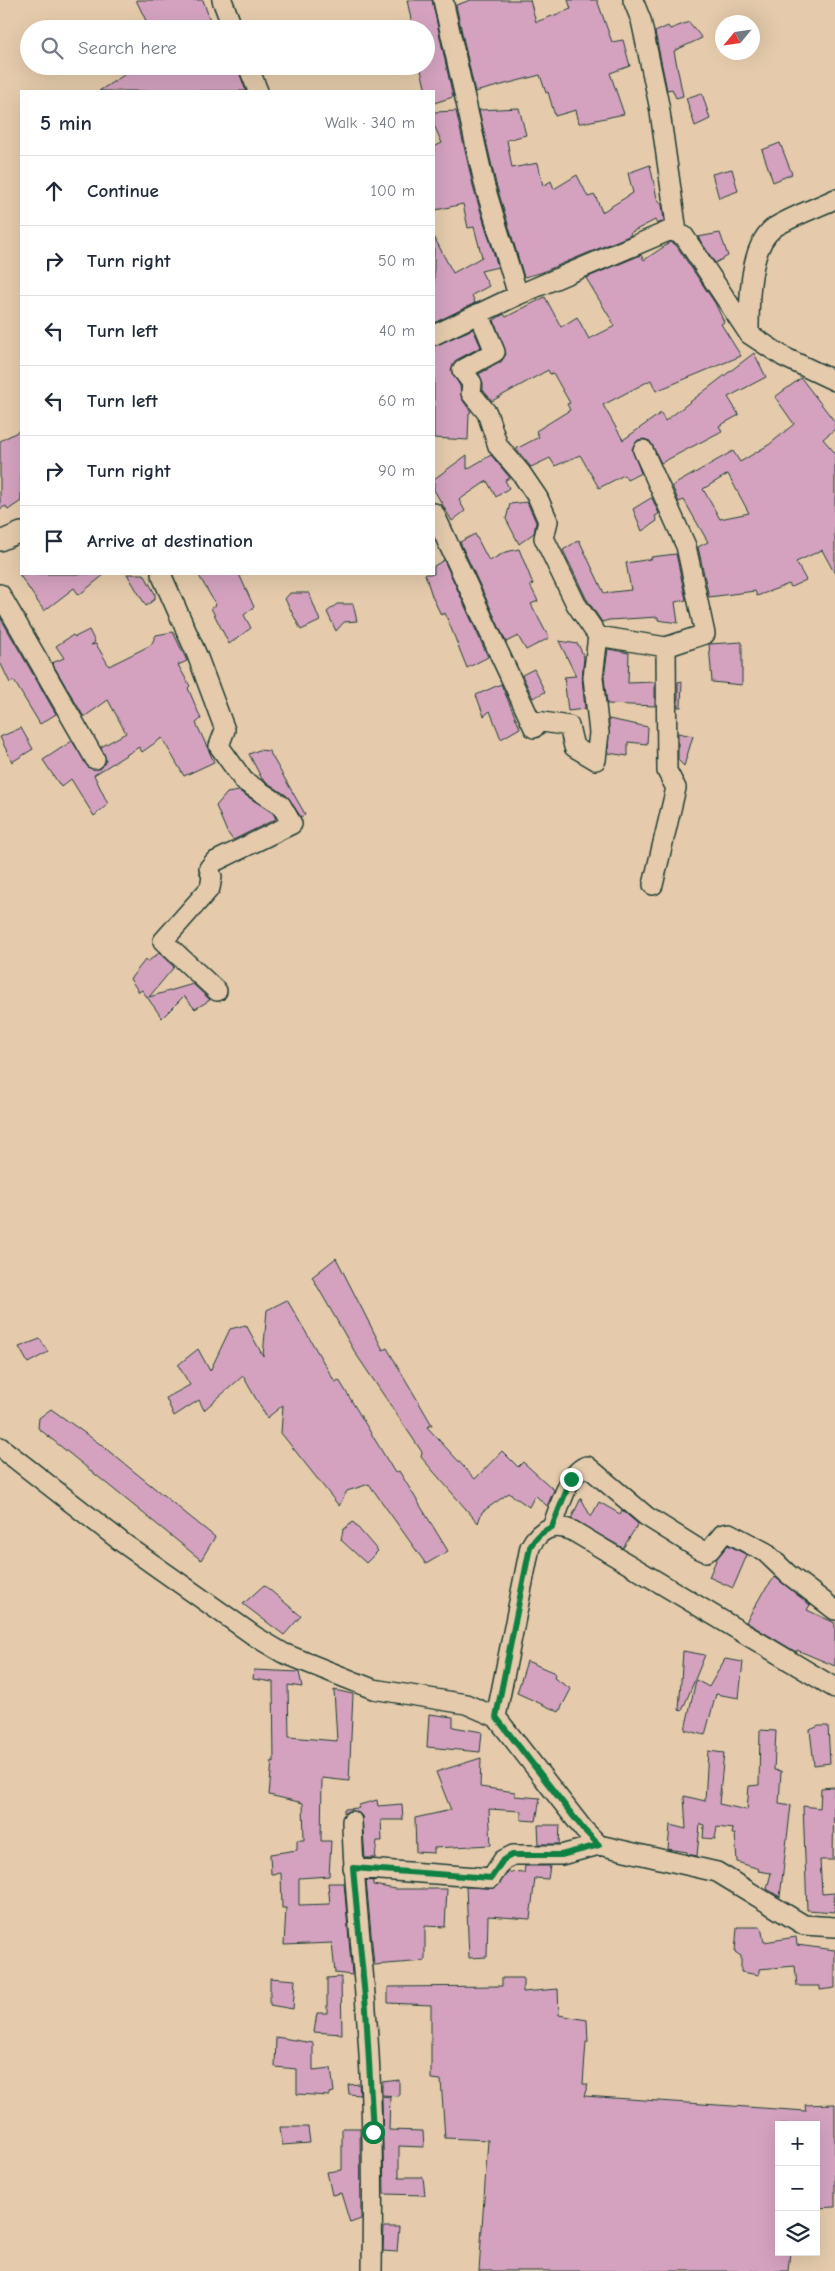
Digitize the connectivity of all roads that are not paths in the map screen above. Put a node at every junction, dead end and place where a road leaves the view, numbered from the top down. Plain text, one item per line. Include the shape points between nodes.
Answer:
1 (222, 0) edge
2 (443, 0) edge
3 (633, 0) edge
4 (230, 20) edge
5 (252, 75) edge
6 (258, 90) edge
7 (835, 199) edge
8 (677, 232) junction
9 (518, 295) junction
10 (479, 314) junction
11 (749, 334) junction
12 (435, 336) edge
13 (835, 381) edge
14 (643, 450) dead end
15 (435, 514) edge
16 (20, 532) edge
17 (0, 541) edge
18 (161, 575) edge
19 (0, 594) edge
20 (598, 636) junction
21 (666, 647) junction
22 (95, 758) dead end
23 (653, 885) dead end
24 (217, 991) dead end
25 (0, 1447) edge
26 (552, 1527) junction
27 (835, 1610) edge
28 (835, 1688) edge
29 (496, 1717) junction
30 (352, 1820) dead end
31 (599, 1845) junction
32 (353, 1868) junction
33 (835, 1927) edge
34 (372, 2271) edge

1 - 4 street
2 - 9 street via 485,187
3 - 8 street via 659,105
5 - 6 street
7 - 11 street via 774,228 762,245 749,292
8 - 9 street via 666,232
8 - 11 street via 684,236
9 - 10 street
10 - 12 street
10 - 20 street via 495,352 462,370 472,383 471,393 487,413 498,446 538,498 548,521 544,538 576,604
11 - 13 street via 784,357
14 - 21 street via 686,546 706,634
15 - 20 street via 532,724 569,726 574,747 596,760 599,733 593,677
16 - 17 street
18 - 24 street via 197,655 225,730 220,746 244,781 280,805 292,824 214,862 209,868 212,877 210,888 163,941
19 - 22 street
20 - 21 street
21 - 23 street via 667,771 676,788
25 - 29 street via 122,1543 284,1653 373,1689 466,1704
26 - 27 street via 571,1479 587,1466 646,1516 696,1548 706,1552 722,1534 729,1533 765,1552
26 - 28 street via 573,1532
26 - 29 street via 535,1538 530,1547
29 - 31 street
30 - 32 street
31 - 32 street via 561,1855 512,1855 503,1860 491,1878
31 - 33 street via 717,1872 804,1925
32 - 34 street via 373,2132

